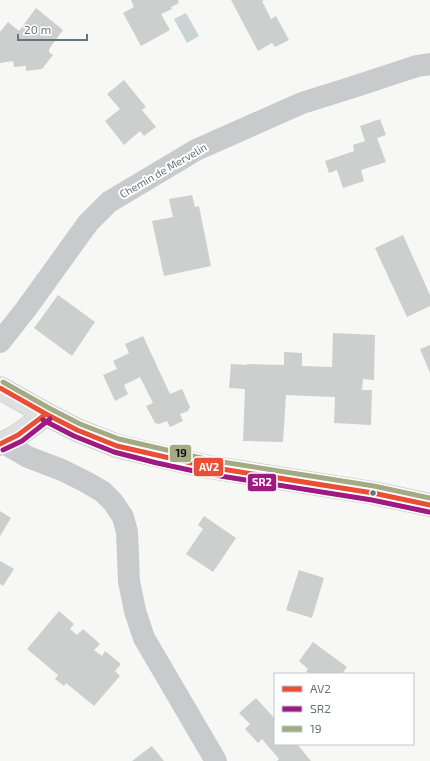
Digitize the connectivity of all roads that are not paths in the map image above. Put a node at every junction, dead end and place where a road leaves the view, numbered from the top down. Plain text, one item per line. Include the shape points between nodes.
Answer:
1 (430, 64) edge
2 (0, 342) edge
3 (0, 388) edge
4 (46, 414) junction
5 (2, 444) edge
6 (430, 505) edge
7 (216, 761) edge

1 - 2 street, Chemin de Mervelin via 302,102 196,150 109,202 88,222
3 - 4 street
4 - 5 street
4 - 6 street via 117,446 159,456
5 - 7 street via 86,482 103,492 113,502 123,517 127,532 129,581 144,638

